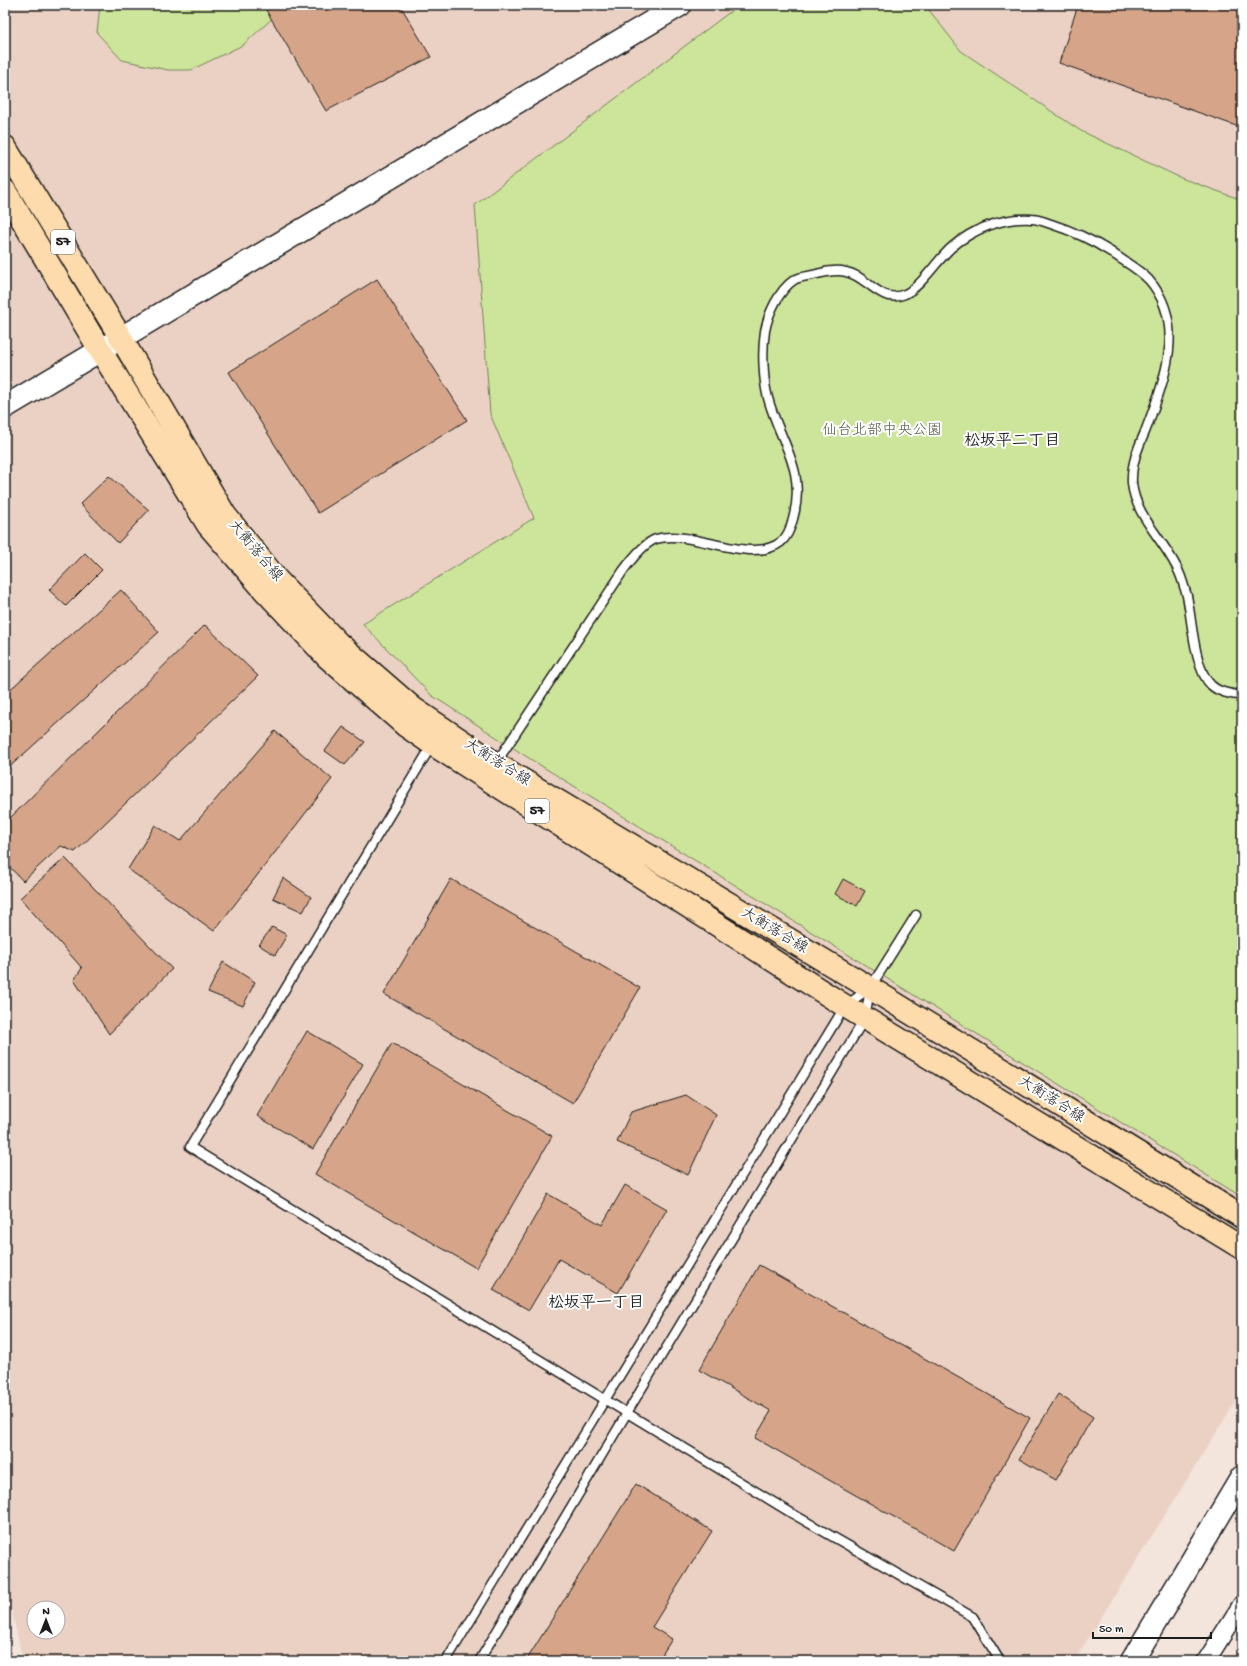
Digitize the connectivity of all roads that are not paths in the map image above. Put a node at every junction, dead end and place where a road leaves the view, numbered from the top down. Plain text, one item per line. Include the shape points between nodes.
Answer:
1 (680, 5) edge
2 (5, 147) edge
3 (5, 191) edge
4 (121, 338) junction
5 (100, 350) junction
6 (5, 407) edge
7 (1242, 695) edge
8 (432, 744) junction
9 (496, 764) junction
10 (916, 915) dead end
11 (870, 988) junction
12 (845, 1006) junction
13 (866, 1018) junction
14 (1242, 1217) edge
15 (1242, 1248) edge
16 (605, 1400) junction
17 (627, 1413) junction
18 (1242, 1477) edge
19 (1242, 1604) edge
20 (446, 1661) edge
21 (479, 1661) edge
22 (1000, 1661) edge
23 (1132, 1661) edge
24 (1206, 1661) edge

1 - 4 street
2 - 4 main road, 大衡落合線 / 57
3 - 5 main road, 大衡落合線 / 57
4 - 5 street
4 - 9 main road, 大衡落合線 / 57 via 225,515 278,581 338,643 414,708
5 - 6 street
5 - 8 main road, 大衡落合線 / 57 via 208,525 327,657 406,726
7 - 9 lane via 1219,690 1210,685 1201,669 1186,594 1178,570 1170,553 1136,502 1132,484 1133,463 1167,364 1170,346 1167,310 1148,280 1097,243 1068,229 1033,219 999,222 971,234 951,248 906,294 890,298 878,292 863,278 845,271 825,271 794,280 776,299 765,331 764,355 768,396 795,471 798,488 797,506 791,528 781,542 764,549 747,550 687,538 654,539 635,555 623,570
8 - 12 main road, 大衡落合線 / 57
8 - 16 lane via 190,1147
9 - 11 main road, 大衡落合線 / 57
10 - 11 lane
11 - 12 lane
11 - 13 lane
11 - 14 main road, 大衡落合線 / 57
12 - 13 main road, 大衡落合線 / 57
12 - 16 lane
13 - 15 main road, 大衡落合線 / 57
13 - 17 lane
16 - 17 lane
16 - 20 lane
17 - 21 lane
17 - 22 lane via 792,1514 973,1617
18 - 23 street
19 - 24 street

